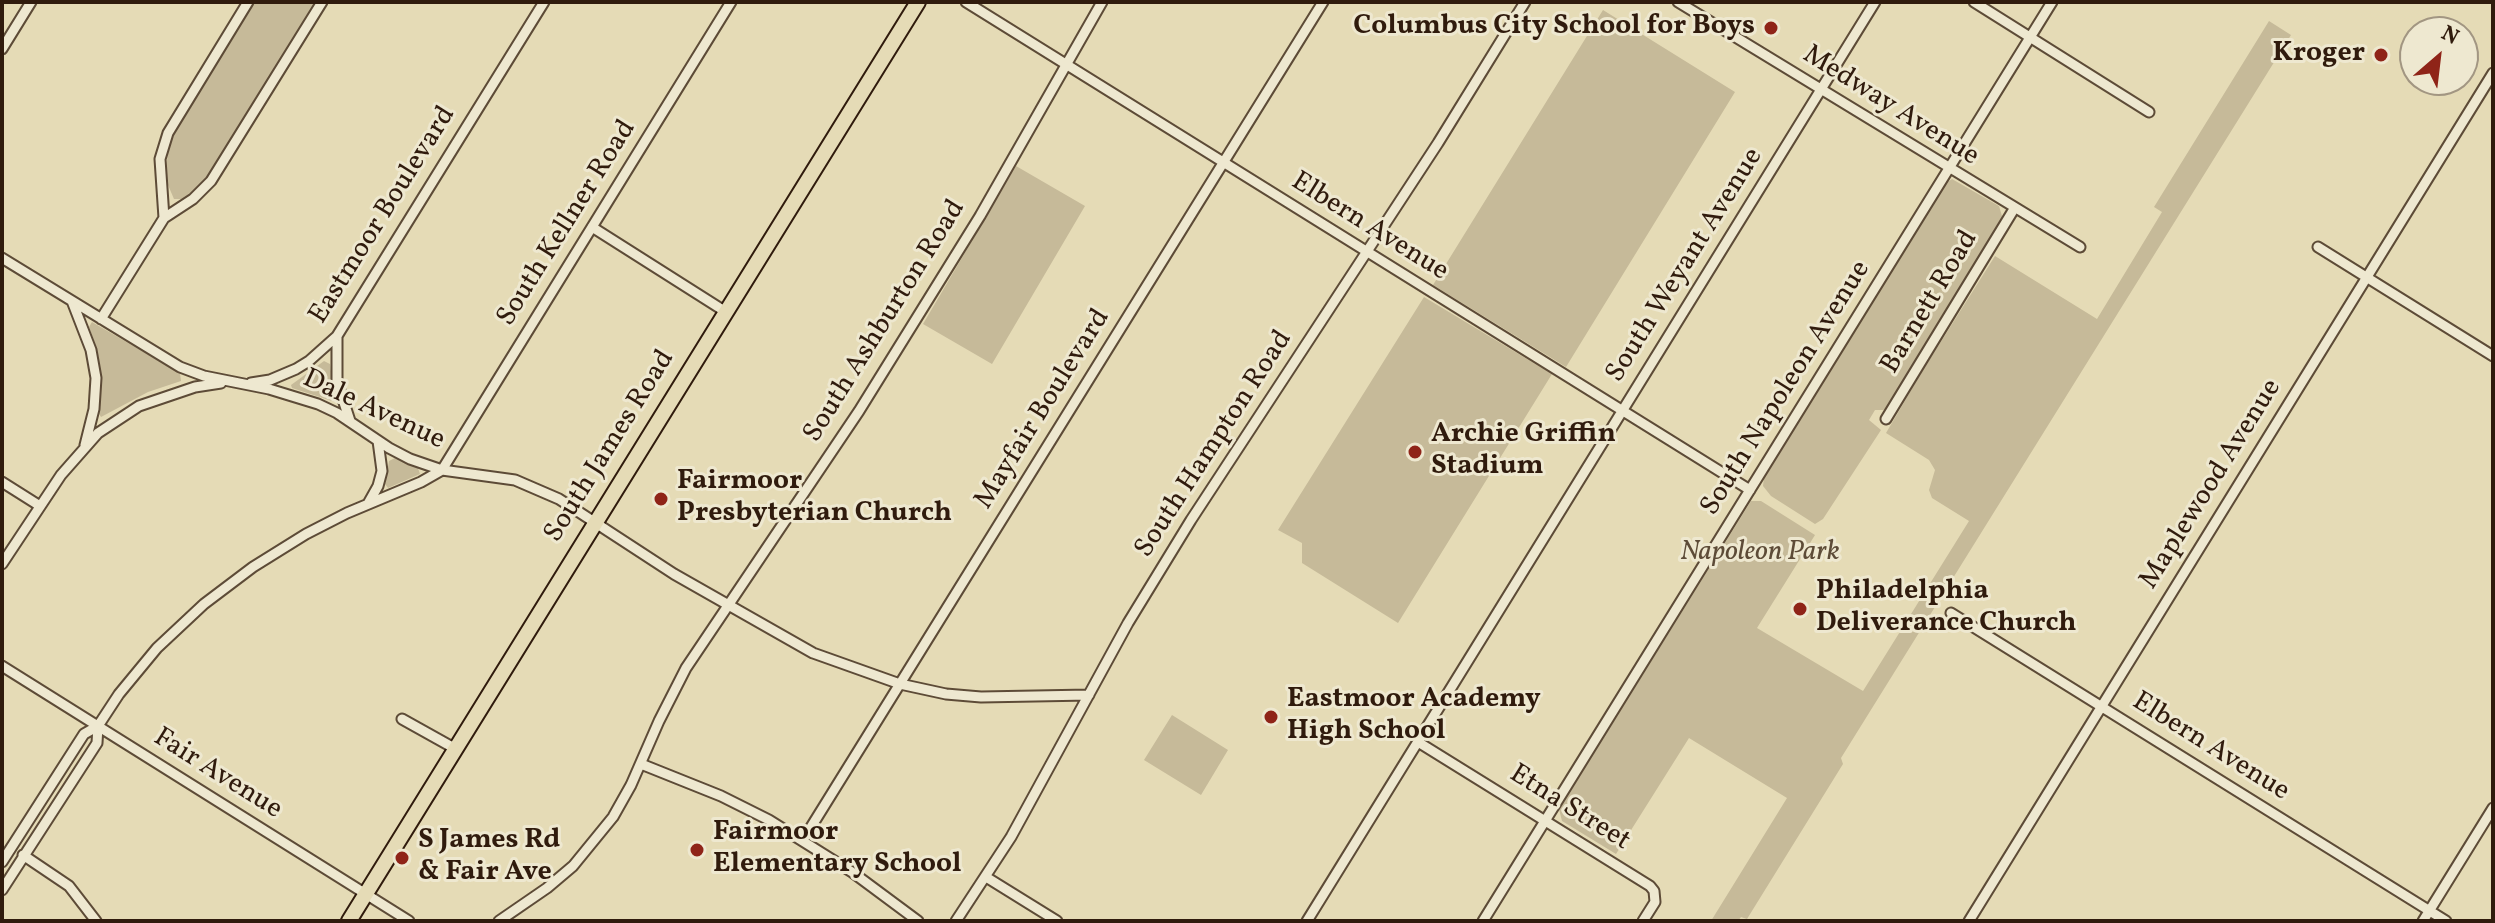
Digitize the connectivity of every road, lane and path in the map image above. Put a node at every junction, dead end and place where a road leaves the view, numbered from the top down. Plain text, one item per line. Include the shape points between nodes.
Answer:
1 (31, 2) edge
2 (248, 2) edge
3 (322, 2) edge
4 (544, 2) edge
5 (731, 2) edge
6 (918, 2) edge
7 (966, 2) edge
8 (1102, 2) edge
9 (1323, 2) edge
10 (1525, 2) edge
11 (1678, 2) edge
12 (1875, 2) edge
13 (1974, 2) edge
14 (2052, 2) edge
15 (2031, 37) junction
16 (2, 49) edge
17 (1067, 64) junction
18 (2493, 73) edge
19 (1821, 90) junction
20 (2149, 112) dead end
21 (1223, 163) junction
22 (1949, 170) junction
23 (2014, 209) junction
24 (164, 218) junction
25 (592, 227) junction
26 (2080, 247) dead end
27 (2318, 247) dead end
28 (1367, 251) junction
29 (2, 258) edge
30 (2367, 276) junction
31 (72, 301) junction
32 (726, 312) junction
33 (101, 319) junction
34 (337, 336) junction
35 (2493, 356) edge
36 (239, 383) junction
37 (1623, 411) junction
38 (1886, 419) dead end
39 (350, 421) junction
40 (378, 441) junction
41 (84, 446) junction
42 (442, 470) junction
43 (2, 482) edge
44 (1750, 490) junction
45 (368, 503) junction
46 (40, 506) junction
47 (594, 522) junction
48 (2, 564) edge
49 (729, 606) junction
50 (1951, 613) dead end
51 (2, 666) edge
52 (900, 684) junction
53 (1089, 695) junction
54 (2102, 707) junction
55 (402, 719) dead end
56 (98, 726) junction
57 (1418, 742) junction
58 (454, 748) junction
59 (641, 764) junction
60 (2493, 808) edge
61 (1545, 821) junction
62 (803, 840) junction
63 (11, 848) junction
64 (25, 856) junction
65 (2, 862) edge
66 (986, 877) junction
67 (2, 890) edge
68 (366, 893) junction
69 (2430, 911) junction
70 (96, 921) edge
71 (349, 921) edge
72 (409, 921) edge
73 (499, 921) edge
74 (918, 921) edge
75 (956, 921) edge
76 (1057, 921) edge
77 (1307, 921) edge
78 (1483, 921) edge
79 (1643, 921) edge
80 (1969, 921) edge
81 (2423, 921) edge
82 (2446, 921) edge

1 - 16 street
2 - 24 street via 164,142
3 - 24 street via 211,181
4 - 34 street, Eastmoor Boulevard
5 - 25 street, South Kellner Road
6 - 32 main road, South James Road
7 - 17 street, Elbern Avenue
8 - 17 street, South Ashburton Road
9 - 21 street, Mayfair Boulevard
10 - 28 street, South Hampton Road
11 - 19 street, Medway Avenue
12 - 19 street, South Weyant Avenue
13 - 15 street
14 - 15 street, South Napoleon Avenue
15 - 20 street
15 - 22 street, South Napoleon Avenue
17 - 21 street, Elbern Avenue
17 - 49 street, South Ashburton Road via 859,411
18 - 30 street, Maplewood Avenue
19 - 22 street, Medway Avenue
19 - 37 street, South Weyant Avenue
21 - 28 street, Elbern Avenue
21 - 52 street, Mayfair Boulevard
22 - 23 street, Medway Avenue
22 - 44 street, South Napoleon Avenue
23 - 26 street, Medway Avenue
23 - 38 street, Barnett Road
24 - 33 street
25 - 32 street
25 - 42 street, South Kellner Road
27 - 30 street
28 - 37 street, Elbern Avenue
28 - 53 street, South Hampton Road via 1224,467
29 - 31 street, Dale Avenue
30 - 35 street
30 - 54 street, Maplewood Avenue
31 - 33 street, Dale Avenue
31 - 41 street via 96,378
32 - 47 main road, South James Road
33 - 36 street, Dale Avenue via 180,367
34 - 36 street, Eastmoor Boulevard via 296,369 270,380
34 - 39 street via 337,381
36 - 39 street, Dale Avenue via 307,400
36 - 41 street, Eastmoor Boulevard via 195,387 139,406
37 - 44 street, Elbern Avenue
37 - 57 street, South Weyant Avenue
39 - 40 street, Dale Avenue
40 - 42 street, Dale Avenue
40 - 45 street via 382,471
41 - 46 street, Eastmoor Boulevard
42 - 45 street
42 - 47 street, Dale Avenue via 515,480
43 - 46 street
44 - 61 street, South Napoleon Avenue
45 - 56 street via 306,534 204,604 157,648
46 - 48 street, Eastmoor Boulevard
47 - 49 street, Dale Avenue
47 - 58 main road, South James Road
49 - 52 street, Dale Avenue via 813,653
49 - 59 street, South Ashburton Road via 674,689
50 - 54 street, Elbern Avenue
51 - 56 street, Fair Avenue
52 - 53 street, Dale Avenue via 981,697
52 - 62 street, Mayfair Boulevard
53 - 66 street, South Hampton Road
54 - 69 street, Elbern Avenue
54 - 80 street, Maplewood Avenue
55 - 58 street
56 - 63 street via 84,734
56 - 64 street via 97,743
56 - 68 street, Fair Avenue
57 - 61 street, Etna Street
57 - 77 street, South Weyant Avenue
58 - 68 main road, South James Road
59 - 62 street via 721,796
59 - 73 street, South Ashburton Road via 613,817 582,857
60 - 69 street
61 - 78 street, South Napoleon Avenue
61 - 79 street, Etna Street via 1654,891 1655,902
62 - 74 street
63 - 64 street
63 - 65 street
64 - 67 street
64 - 70 street via 69,886
66 - 75 street, South Hampton Road
66 - 76 street
68 - 71 main road, South James Road
68 - 72 street, Fair Avenue
69 - 81 street
69 - 82 street, Elbern Avenue

